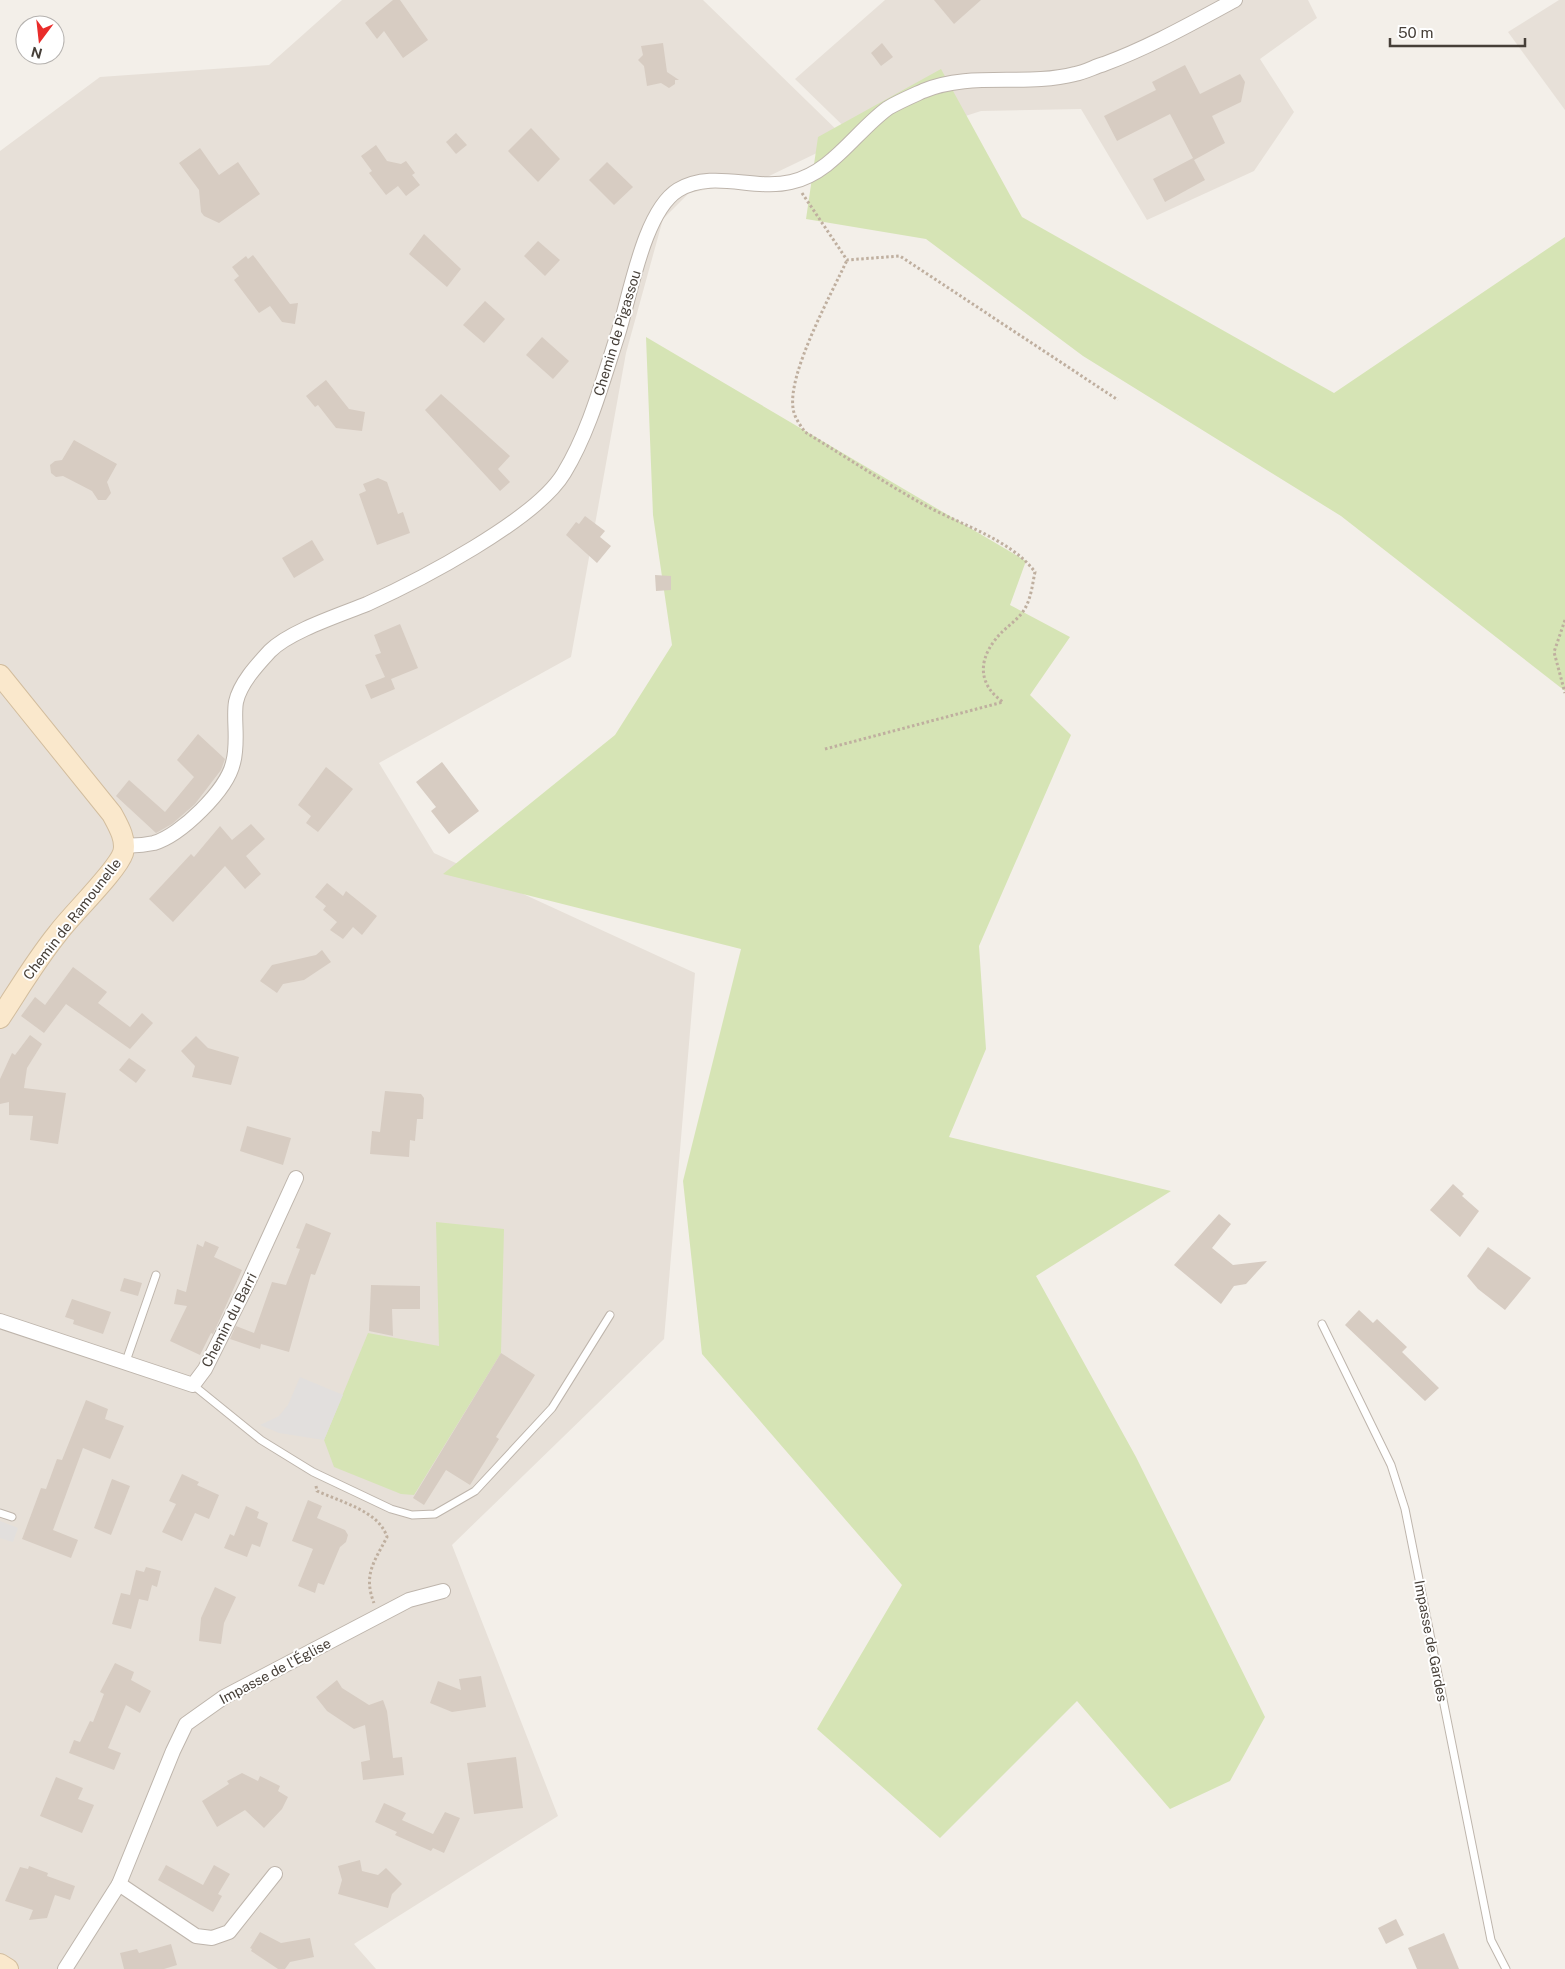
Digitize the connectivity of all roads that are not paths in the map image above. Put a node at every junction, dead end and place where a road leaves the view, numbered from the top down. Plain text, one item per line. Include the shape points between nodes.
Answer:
1 (1235, 0) edge
2 (0, 675) edge
3 (123, 845) junction
4 (0, 1018) edge
5 (296, 1178) dead end
6 (156, 1276) dead end
7 (610, 1315) dead end
8 (0, 1321) edge
9 (1322, 1324) dead end
10 (124, 1364) junction
11 (193, 1385) junction
12 (0, 1513) edge
13 (12, 1517) dead end
14 (443, 1591) dead end
15 (275, 1874) dead end
16 (119, 1884) junction
17 (0, 1964) edge
18 (8, 1969) edge
19 (65, 1969) edge
20 (1506, 1969) edge

1 - 3 street, Chemin de Pigassou via 1144,49 1075,74 1015,82 960,80 924,90 889,108 824,166 794,182 765,185 722,180 697,182 669,197 658,210 644,243 586,430 563,476 522,516 489,537 368,603 321,622 274,647 250,674 236,701 234,763 214,797 171,834 155,842
2 - 3 street, Chemin de Ramounelle via 112,814 120,829
3 - 4 street, Chemin de Ramounelle via 114,868 58,932
5 - 11 street, Chemin du Barri via 243,1294 205,1369
6 - 10 lane
7 - 11 lane via 552,1408 475,1491 434,1514 412,1514 391,1509 313,1472 260,1440
8 - 10 street
9 - 20 lane, Impasse de Gardes via 1391,1465 1405,1509 1491,1940
10 - 11 street
12 - 13 lane
14 - 16 street, Impasse de l'Église via 409,1600 224,1696 186,1724
15 - 16 street via 229,1932 212,1938 196,1936
16 - 19 street, Impasse de l'Église
17 - 18 street

